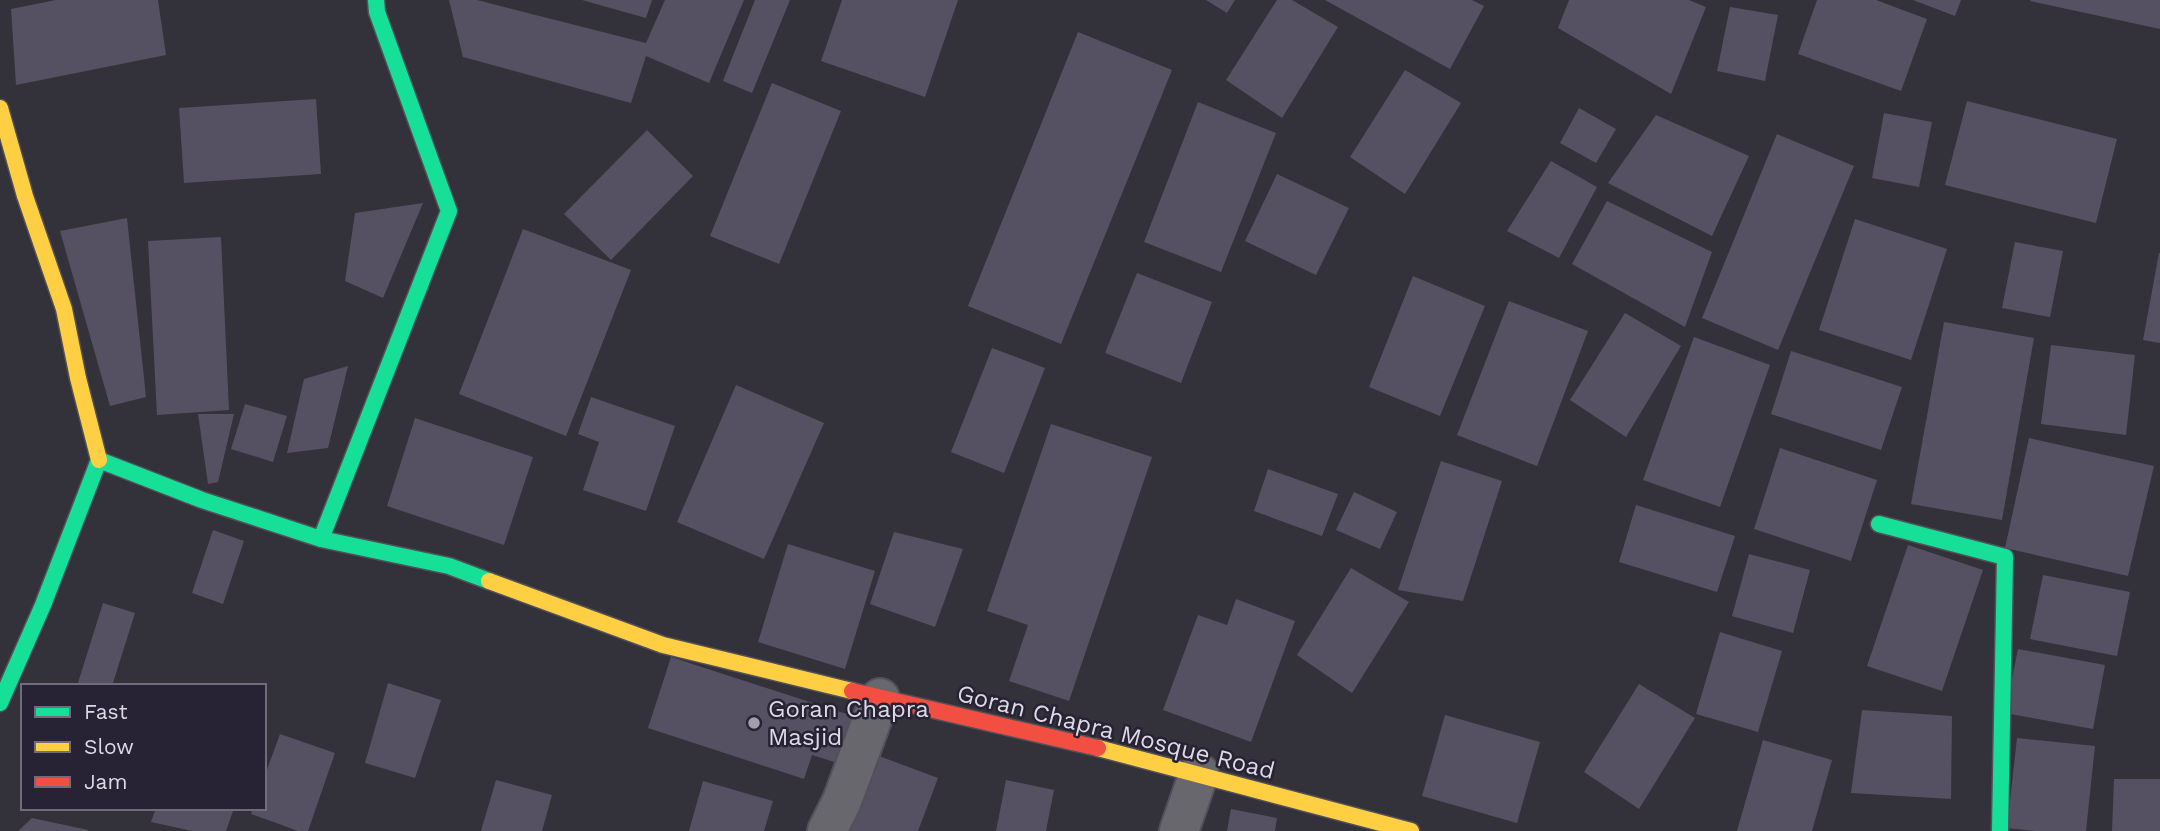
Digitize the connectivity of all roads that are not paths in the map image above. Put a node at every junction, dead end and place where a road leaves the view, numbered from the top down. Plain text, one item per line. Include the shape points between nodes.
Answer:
1 (376, 0) edge
2 (0, 108) edge
3 (99, 460) junction
4 (1879, 524) dead end
5 (321, 539) junction
6 (880, 698) junction
7 (0, 703) edge
8 (1199, 773) junction
9 (827, 831) edge
10 (1179, 831) edge
11 (1411, 831) edge
12 (2000, 831) edge

1 - 5 street via 449,211
2 - 3 street via 64,309
3 - 5 street, Goran Chapra Mosque Road
3 - 7 street
4 - 12 street via 2006,557
5 - 6 street, Goran Chapra Mosque Road via 449,566 663,645
6 - 8 street, Goran Chapra Mosque Road
6 - 9 street
8 - 10 street
8 - 11 street, Goran Chapra Mosque Road

